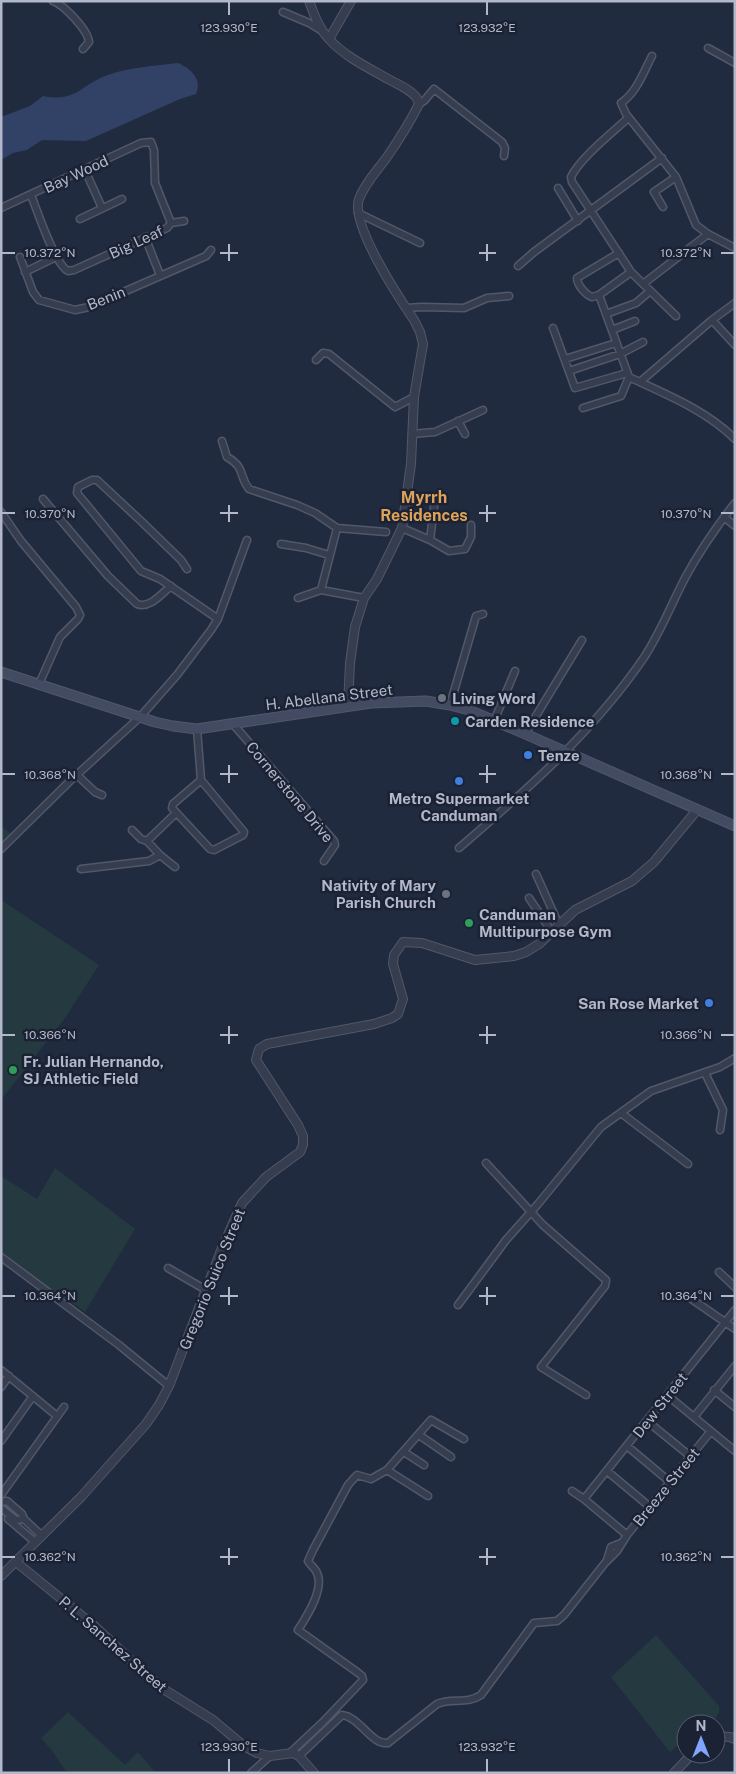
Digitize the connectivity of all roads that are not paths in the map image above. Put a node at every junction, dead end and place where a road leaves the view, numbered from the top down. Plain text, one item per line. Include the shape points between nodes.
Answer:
1 (53, 1) edge
2 (309, 1) edge
3 (351, 1) edge
4 (283, 12) dead end
5 (322, 31) junction
6 (329, 40) junction
7 (708, 48) dead end
8 (83, 49) dead end
9 (652, 56) dead end
10 (735, 63) edge
11 (418, 104) junction
12 (628, 118) junction
13 (504, 156) dead end
14 (662, 158) junction
15 (85, 170) junction
16 (676, 177) junction
17 (558, 188) dead end
18 (31, 195) junction
19 (122, 199) dead end
20 (663, 207) dead end
21 (1, 208) edge
22 (102, 208) junction
23 (591, 210) junction
24 (358, 212) junction
25 (80, 219) dead end
26 (184, 221) dead end
27 (578, 221) junction
28 (171, 223) junction
29 (708, 234) junction
30 (145, 237) junction
31 (420, 243) dead end
32 (735, 248) edge
33 (211, 250) dead end
34 (619, 253) junction
35 (20, 257) dead end
36 (56, 257) junction
37 (518, 266) dead end
38 (25, 272) junction
39 (631, 272) junction
40 (160, 275) junction
41 (643, 284) junction
42 (650, 291) junction
43 (599, 295) junction
44 (509, 296) dead end
45 (735, 303) edge
46 (406, 308) junction
47 (606, 314) junction
48 (676, 316) dead end
49 (712, 320) junction
50 (635, 321) dead end
51 (553, 328) dead end
52 (612, 330) junction
53 (643, 342) dead end
54 (616, 343) junction
55 (735, 345) edge
56 (620, 354) junction
57 (316, 360) dead end
58 (565, 360) junction
59 (569, 371) junction
60 (628, 375) junction
61 (640, 382) junction
62 (414, 397) junction
63 (582, 408) dead end
64 (483, 410) dead end
65 (458, 421) junction
66 (412, 434) junction
67 (465, 434) dead end
68 (735, 439) edge
69 (222, 441) dead end
70 (43, 499) dead end
71 (436, 499) dead end
72 (735, 503) edge
73 (1, 512) edge
74 (724, 517) junction
75 (471, 525) dead end
76 (735, 526) edge
77 (337, 528) junction
78 (402, 528) junction
79 (386, 532) dead end
80 (248, 540) dead end
81 (430, 540) junction
82 (281, 544) dead end
83 (329, 556) junction
84 (187, 569) dead end
85 (171, 586) junction
86 (321, 590) junction
87 (298, 598) dead end
88 (364, 598) junction
89 (483, 614) dead end
90 (218, 619) junction
91 (582, 640) dead end
92 (515, 671) dead end
93 (1, 672) edge
94 (39, 684) junction
95 (450, 705) junction
96 (348, 706) junction
97 (140, 717) junction
98 (494, 721) junction
99 (233, 724) junction
100 (197, 728) junction
101 (525, 734) junction
102 (565, 752) junction
103 (77, 776) junction
104 (201, 780) junction
105 (102, 795) dead end
106 (697, 810) junction
107 (176, 813) junction
108 (735, 826) edge
109 (132, 830) dead end
110 (147, 841) junction
111 (459, 848) dead end
112 (1, 849) edge
113 (160, 855) junction
114 (324, 861) dead end
115 (174, 867) dead end
116 (82, 869) dead end
117 (536, 874) dead end
118 (529, 898) dead end
119 (559, 925) junction
120 (552, 932) junction
121 (735, 1058) edge
122 (705, 1072) junction
123 (621, 1113) junction
124 (720, 1130) dead end
125 (486, 1163) dead end
126 (688, 1164) dead end
127 (530, 1213) junction
128 (1, 1258) edge
129 (168, 1268) dead end
130 (719, 1272) dead end
131 (735, 1287) edge
132 (206, 1290) junction
133 (690, 1298) dead end
134 (458, 1305) dead end
135 (735, 1310) edge
136 (724, 1323) junction
137 (735, 1329) edge
138 (735, 1366) edge
139 (1, 1370) edge
140 (9, 1376) junction
141 (169, 1386) junction
142 (1, 1387) edge
143 (714, 1390) junction
144 (586, 1395) dead end
145 (667, 1395) junction
146 (33, 1396) junction
147 (64, 1407) dead end
148 (735, 1407) edge
149 (57, 1416) junction
150 (694, 1417) junction
151 (647, 1421) junction
152 (711, 1431) junction
153 (419, 1435) junction
154 (464, 1440) dead end
155 (1, 1441) edge
156 (627, 1446) junction
157 (735, 1451) edge
158 (404, 1452) junction
159 (690, 1456) junction
160 (451, 1457) dead end
161 (424, 1465) dead end
162 (387, 1470) junction
163 (607, 1471) junction
164 (670, 1482) junction
165 (572, 1491) dead end
166 (1, 1495) edge
167 (428, 1496) dead end
168 (584, 1499) junction
169 (1, 1502) edge
170 (650, 1507) junction
171 (1, 1508) edge
172 (1, 1513) edge
173 (24, 1519) junction
174 (628, 1534) junction
175 (42, 1536) junction
176 (36, 1542) junction
177 (16, 1562) junction
178 (1, 1576) edge
179 (290, 1753) junction
180 (270, 1756) junction
181 (299, 1756) junction
182 (251, 1773) edge
183 (314, 1773) edge

1 - 8 street via 68,11 88,36 89,42
2 - 5 street
3 - 6 street
4 - 5 street
5 - 6 street
6 - 11 street via 367,67 406,88 418,99
7 - 10 street
9 - 12 street via 635,91 621,103
11 - 13 street via 434,89 502,142
11 - 24 street via 387,158 361,194
12 - 14 street
12 - 23 street via 572,175 572,182
14 - 16 street
14 - 23 street
15 - 18 street, Bay Wood
15 - 22 street
15 - 28 street, Bay Wood via 141,143 151,142 154,183
16 - 20 street via 654,192
16 - 29 street via 696,225
17 - 27 street
18 - 21 street, Bay Wood
18 - 36 street
19 - 22 street
22 - 25 street
23 - 27 street
23 - 34 street
24 - 31 street
24 - 46 street via 371,248
26 - 28 street
27 - 37 street
28 - 30 street, Big Leaf via 167,228
29 - 32 street
29 - 41 street
30 - 36 street, Big Leaf via 68,272
30 - 40 street
33 - 40 street, Benin via 206,256
34 - 39 street
34 - 43 street via 577,278 588,296
35 - 38 street, Benin
36 - 38 street
38 - 40 street, Benin via 40,300 75,310
39 - 41 street
39 - 43 street
41 - 42 street
42 - 47 street via 636,303
42 - 48 street
43 - 47 street
44 - 46 street via 487,298 464,308
45 - 49 street
46 - 62 street via 423,344
47 - 52 street
49 - 55 street
49 - 61 street
50 - 52 street
51 - 58 street
52 - 54 street
53 - 56 street
54 - 56 street
54 - 58 street
56 - 59 street
56 - 60 street
57 - 62 street via 323,353 329,354 395,407
58 - 59 street
59 - 60 street via 575,388
60 - 61 street
60 - 63 street via 621,396
61 - 68 street via 722,425
62 - 66 street
64 - 65 street
65 - 66 street via 435,432
65 - 67 street
66 - 78 street
69 - 77 street via 227,457 242,470 249,489 297,505
70 - 85 street via 108,576 137,604 147,605
71 - 81 street
72 - 74 street
73 - 94 street via 80,615 60,637
74 - 76 street
74 - 102 street via 685,578 665,623 645,656
75 - 81 street via 472,537 465,549 449,551
77 - 79 street
77 - 83 street
78 - 81 street
78 - 88 street
80 - 90 street
82 - 83 street
83 - 86 street
84 - 85 street via 96,480 78,487 77,493 141,571
85 - 90 street
86 - 87 street
86 - 88 street
88 - 96 street via 355,627
89 - 95 street via 476,616
90 - 97 street via 177,675
91 - 101 street
92 - 98 street
93 - 94 main road, H. Abellana Street
94 - 97 main road, H. Abellana Street
95 - 96 main road, H. Abellana Street via 426,701 371,702
95 - 98 main road, H. Abellana Street
96 - 99 main road, H. Abellana Street
97 - 100 main road, H. Abellana Street via 173,726
97 - 103 street
98 - 101 main road, H. Abellana Street
99 - 100 main road, H. Abellana Street
99 - 114 street, Cornerstone Drive via 334,841 335,845
100 - 104 street
101 - 102 main road, H. Abellana Street
102 - 106 main road, H. Abellana Street
102 - 111 street
103 - 105 street
103 - 112 street
104 - 107 street via 173,804
104 - 107 street via 243,828 243,835 212,850
106 - 108 main road, H. Abellana Street
106 - 119 street, Gregorio Suico Street via 654,862 632,881 575,910
107 - 110 street
109 - 110 street
110 - 113 street
113 - 115 street
113 - 116 street via 149,861
117 - 119 street
118 - 120 street
119 - 120 street, Gregorio Suico Street
120 - 132 street, Gregorio Suico Street via 526,952 483,960 422,943 403,942 394,955 393,964 402,999 398,1014 374,1024 267,1044 259,1049 256,1060 298,1126 303,1145 300,1152 266,1177 242,1202
121 - 122 street
122 - 123 street via 652,1091
122 - 124 street via 723,1110
123 - 126 street
123 - 127 street via 601,1127
125 - 127 street
127 - 134 street
127 - 144 street via 606,1280 605,1286 541,1367
128 - 141 street via 119,1344
129 - 132 street
130 - 131 street
132 - 141 street, Gregorio Suico Street
133 - 136 street
135 - 136 street, Dew Street
136 - 137 street
136 - 145 street, Dew Street
138 - 143 street
139 - 140 street
140 - 142 street
140 - 146 street
141 - 175 street, Gregorio Suico Street via 146,1424
143 - 148 street
143 - 150 street
145 - 150 street
145 - 151 street, Dew Street
146 - 149 street
146 - 155 street
147 - 149 street
149 - 166 street
150 - 152 street
151 - 156 street, Dew Street
151 - 159 street
152 - 157 street
152 - 159 street, Breeze Street
153 - 154 street via 430,1420
153 - 158 street
153 - 160 street
156 - 163 street, Dew Street
156 - 164 street
158 - 161 street
158 - 162 street
159 - 164 street, Breeze Street
162 - 167 street
162 - 179 street via 371,1479 355,1476 330,1518 308,1561 316,1571 316,1596 298,1630 357,1672 363,1680
163 - 168 street, Dew Street
163 - 170 street
164 - 170 street, Breeze Street
165 - 168 street
168 - 174 street
169 - 173 street via 7,1501
170 - 174 street, Breeze Street
171 - 173 street via 16,1520
172 - 176 street
173 - 175 street
174 - 181 street, Breeze Street via 621,1543 611,1547 606,1563 557,1621 534,1623 481,1695 473,1700 442,1701 388,1743 380,1742 350,1716 342,1715
175 - 176 street, Gregorio Suico Street
176 - 177 street, Gregorio Suico Street
177 - 178 street, Gregorio Suico Street
177 - 180 street, P. L. Sanchez Street via 165,1690 213,1720 244,1746
179 - 180 street, P. L. Sanchez Street
179 - 181 street, P. L. Sanchez Street
180 - 182 street
181 - 183 street

